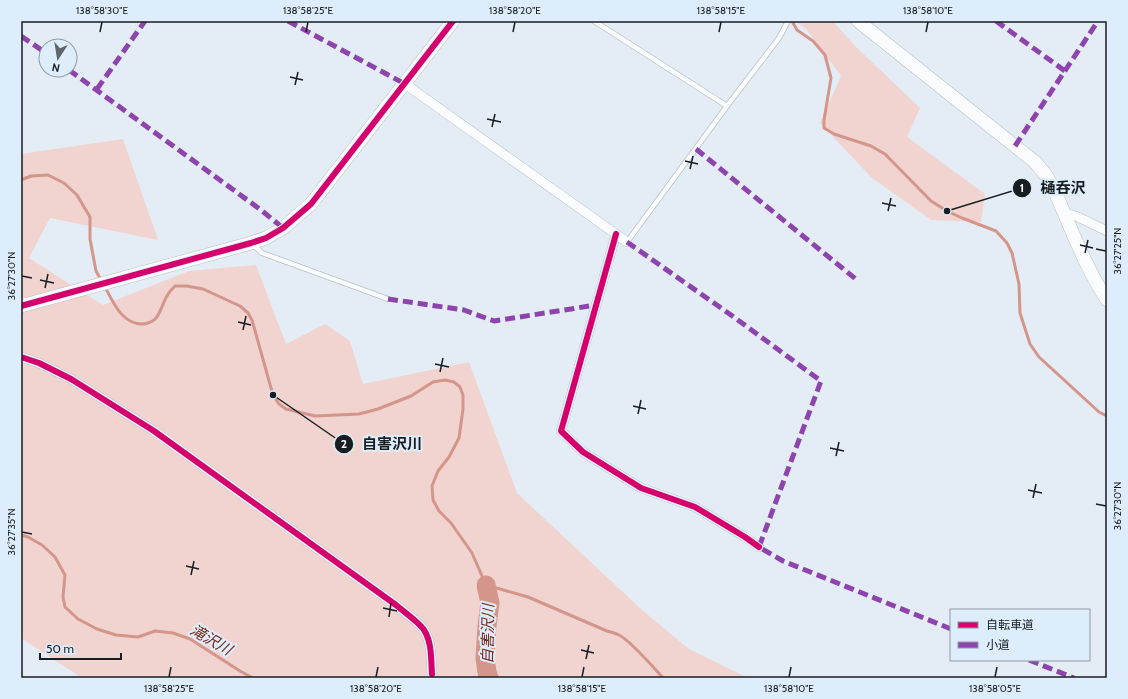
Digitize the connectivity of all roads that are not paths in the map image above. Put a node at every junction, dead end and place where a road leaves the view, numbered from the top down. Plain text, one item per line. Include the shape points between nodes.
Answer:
1 (453, 21) edge
2 (594, 21) edge
3 (788, 21) edge
4 (858, 21) edge
5 (405, 84) junction
6 (727, 106) junction
7 (1065, 213) junction
8 (1107, 231) edge
9 (616, 234) junction
10 (627, 242) joint
11 (251, 244) junction
12 (388, 300) dead end
13 (1107, 300) edge
14 (21, 306) edge
15 (21, 357) edge
16 (759, 547) dead end
17 (432, 674) dead end

1 - 5 street
2 - 6 lane
3 - 6 lane via 779,38
4 - 7 street via 1035,162 1052,185
5 - 9 street
5 - 11 street via 311,204 283,228
6 - 10 lane
7 - 8 street
7 - 13 street via 1088,266
9 - 10 street
9 - 16 street via 562,431 583,452 641,488 695,507
11 - 12 lane via 262,253
11 - 14 street
15 - 17 street via 71,378 154,430 396,604 424,629 428,637

